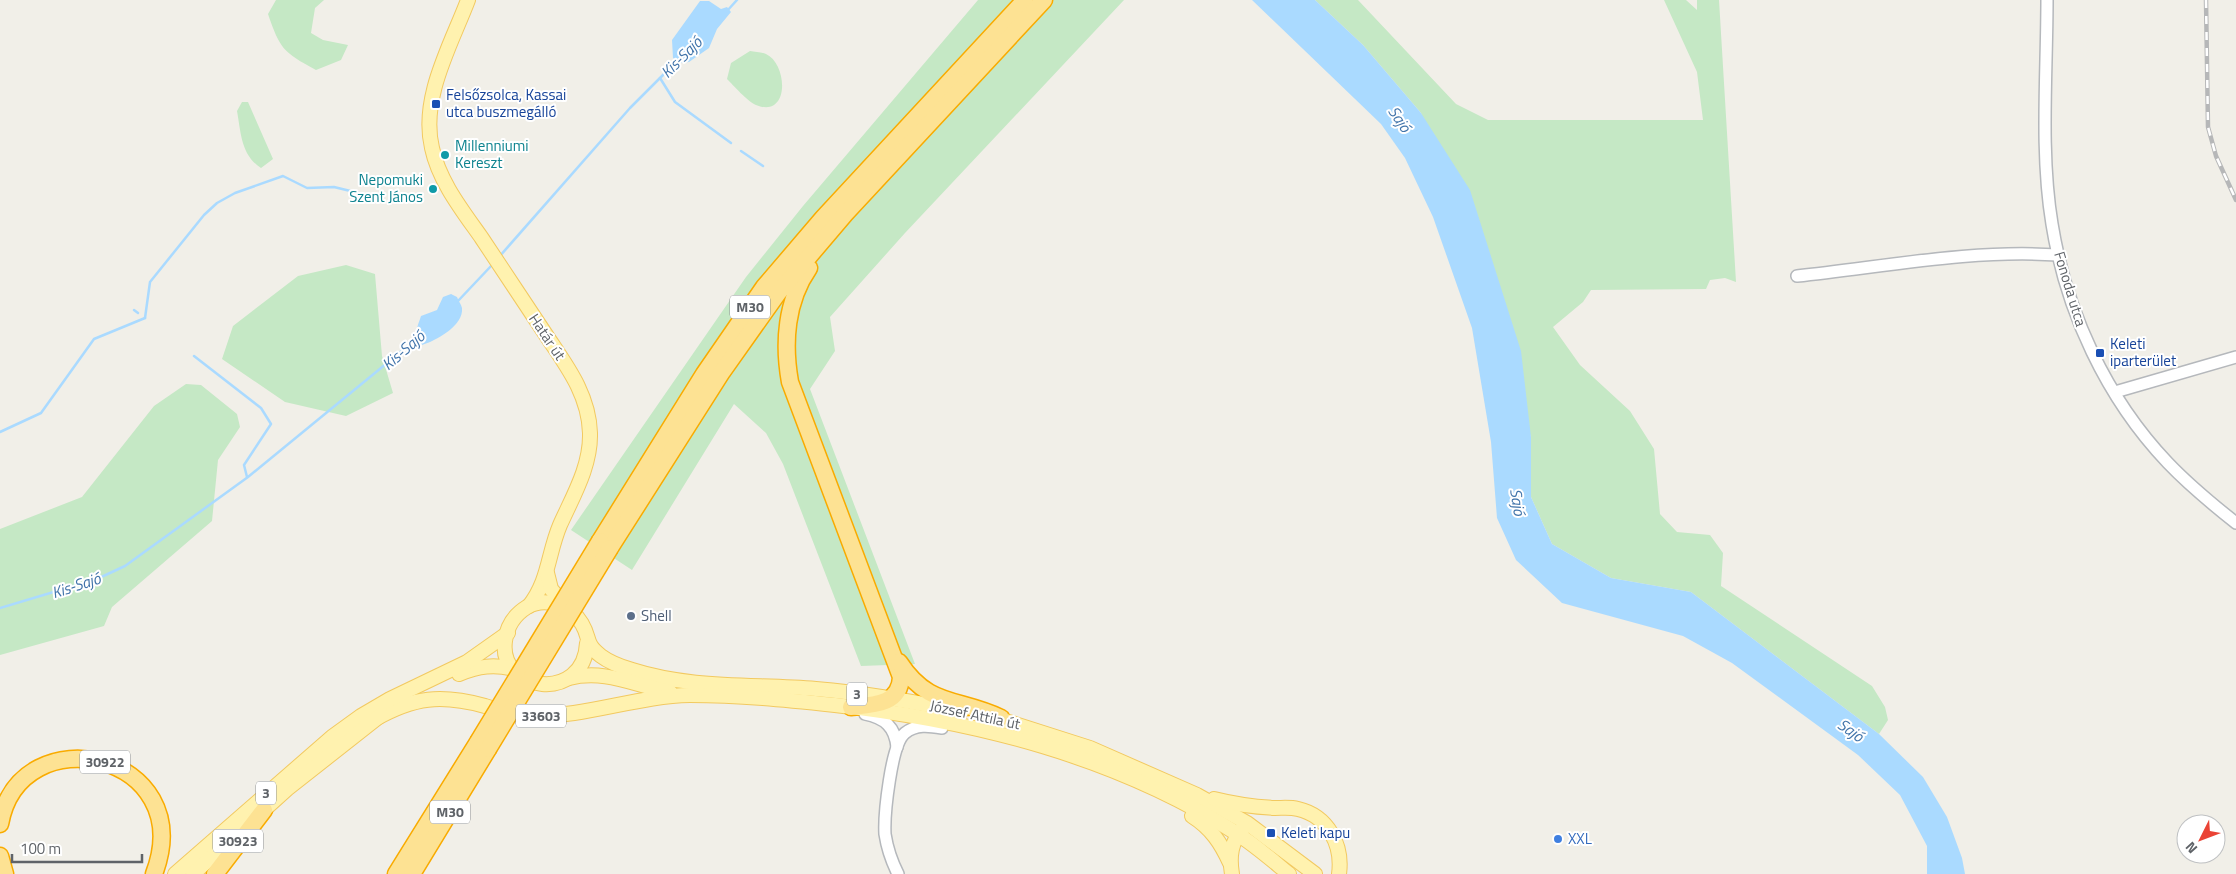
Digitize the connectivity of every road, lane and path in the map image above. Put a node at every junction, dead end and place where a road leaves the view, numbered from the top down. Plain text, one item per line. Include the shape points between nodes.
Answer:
1 (468, 0) edge
2 (1025, 0) edge
3 (1044, 0) edge
4 (2047, 0) edge
5 (845, 214) junction
6 (2058, 255) junction
7 (1796, 276) dead end
8 (2236, 357) edge
9 (2114, 392) junction
10 (2236, 523) edge
11 (605, 545) junction
12 (547, 572) junction
13 (529, 606) junction
14 (569, 610) junction
15 (508, 633) junction
16 (587, 643) junction
17 (893, 654) junction
18 (514, 669) junction
19 (568, 679) junction
20 (688, 695) junction
21 (891, 698) junction
22 (802, 702) junction
23 (396, 707) joint
24 (851, 707) junction
25 (375, 719) junction
26 (1001, 725) junction
27 (483, 746) junction
28 (896, 747) junction
29 (1147, 787) junction
30 (1196, 795) junction
31 (1277, 808) junction
32 (264, 810) junction
33 (0, 824) edge
34 (1242, 829) junction
35 (0, 856) edge
36 (1231, 868) edge
37 (1342, 870) edge
38 (5, 874) edge
39 (154, 874) edge
40 (174, 874) edge
41 (193, 874) edge
42 (215, 874) edge
43 (396, 874) edge
44 (412, 874) edge
45 (898, 874) edge
46 (1289, 874) edge
47 (1315, 874) edge

1 - 12 main road, Határ út via 436,83 430,116 432,148 444,179 460,206 576,381 590,433 580,482 559,528
2 - 11 highway, M30 via 823,218 764,287 684,405
3 - 5 highway, M30
4 - 6 street, Fonoda utca via 2047,174
5 - 11 highway, M30 via 749,332
5 - 17 highway via 797,290 789,318 787,365 795,399
6 - 7 street via 1959,257
6 - 9 street, Fonoda utca via 2076,316
8 - 9 street
9 - 10 street, Fonoda utca via 2166,462
11 - 27 highway, M30, bridge
12 - 13 main road, Határ út via 540,591
12 - 14 main road via 551,589
13 - 14 main road via 552,603
13 - 15 main road, 3 via 514,618
14 - 16 main road via 582,624
15 - 18 main road via 506,653
15 - 40 main road, 3 via 468,662 361,716 332,737
16 - 19 main road via 583,663
16 - 21 main road, József Attila út / 3 via 601,656 630,670 665,678
17 - 21 highway via 900,682
17 - 26 highway via 911,679 927,693
18 - 19 main road, 3 via 523,678 539,684 552,685
18 - 25 main road, 3 via 498,665 480,667 403,700
19 - 20 main road, 3 via 587,674 605,675 639,686
20 - 22 main road, József Attila út / 3
20 - 23 main road, 33603 via 532,716 444,698 417,700
21 - 24 highway via 879,705
21 - 26 main road, József Attila út / 3
22 - 24 main road, József Attila út / 3
22 - 28 street via 813,707 880,718 892,728
23 - 25 main road, 3
24 - 26 main road, József Attila út / 3
25 - 32 main road, 3
26 - 28 street via 988,735 914,727 905,732
26 - 29 main road, József Attila út / 3
26 - 30 main road, József Attila út / 3 via 1090,748
27 - 43 highway, M30
27 - 44 highway, M30
28 - 45 street via 885,834
29 - 34 main road, József Attila út / 3
29 - 36 main road via 1204,823 1223,848
30 - 31 main road via 1236,805
30 - 34 main road, József Attila út / 3
31 - 34 main road via 1259,814
31 - 37 main road via 1300,810 1327,826 1337,844
32 - 41 main road, 3
32 - 42 highway, 30923
33 - 39 highway, 30922 via 16,788 35,772 63,759 103,761 123,770 141,784 158,812 162,852
34 - 36 main road via 1232,844
34 - 46 main road, József Attila út / 3
34 - 47 main road, József Attila út / 3
35 - 38 highway

